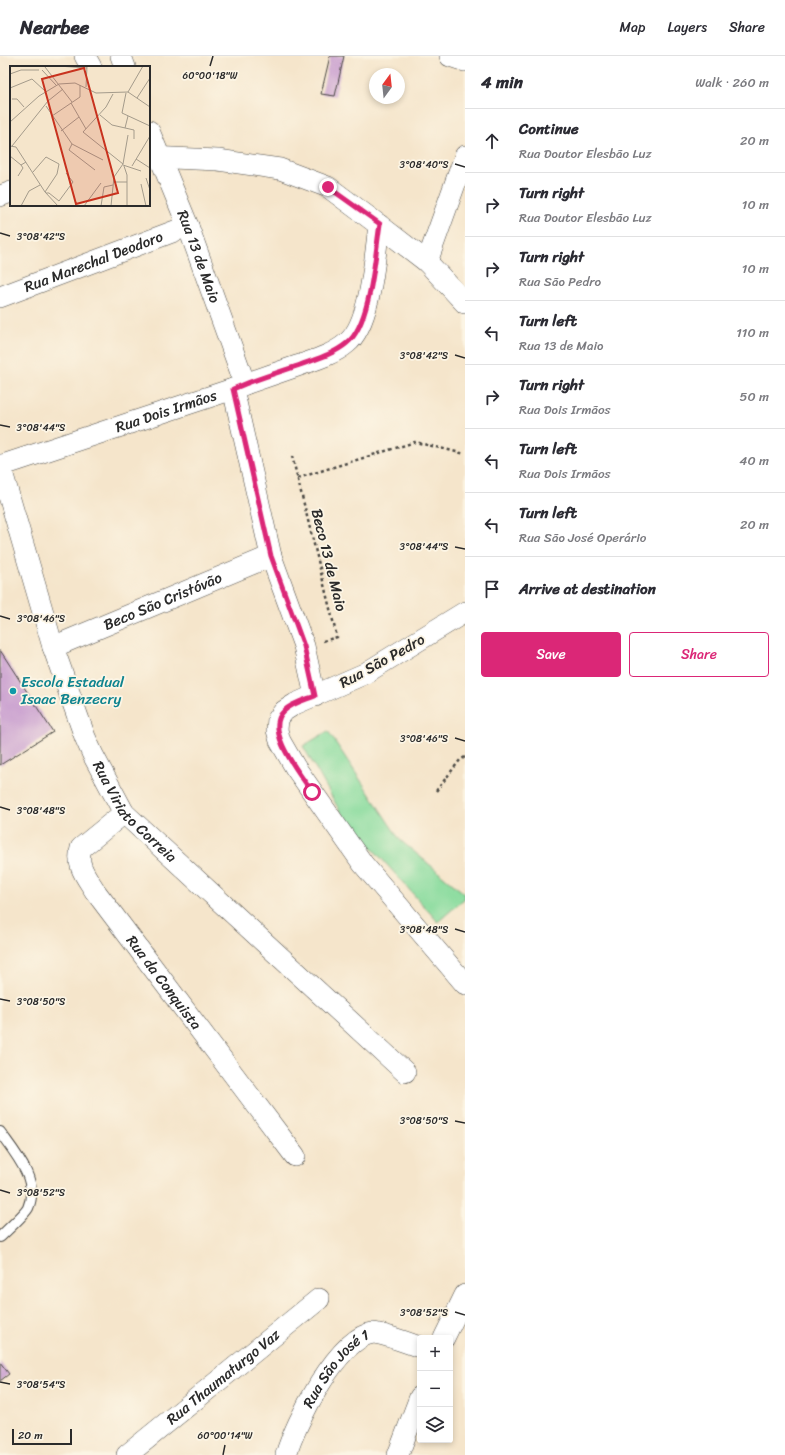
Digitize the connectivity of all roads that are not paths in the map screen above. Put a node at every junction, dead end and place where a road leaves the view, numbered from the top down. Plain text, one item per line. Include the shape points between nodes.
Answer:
1 (85, 56) edge
2 (121, 56) edge
3 (450, 56) edge
4 (465, 61) edge
5 (90, 66) edge
6 (125, 66) edge
7 (150, 136) edge
8 (465, 156) edge
9 (154, 157) edge
10 (10, 192) edge
11 (0, 196) edge
12 (380, 224) junction
13 (188, 226) junction
14 (427, 262) junction
15 (0, 297) edge
16 (465, 303) edge
17 (239, 386) junction
18 (0, 465) edge
19 (271, 556) junction
20 (465, 612) edge
21 (53, 647) junction
22 (315, 696) junction
23 (124, 813) junction
24 (465, 984) edge
25 (405, 1072) dead end
26 (0, 1132) edge
27 (295, 1156) dead end
28 (0, 1237) edge
29 (465, 1295) edge
30 (319, 1299) dead end
31 (452, 1334) edge
32 (417, 1346) edge
33 (417, 1405) edge
34 (127, 1455) edge
35 (286, 1455) edge
36 (398, 1455) edge

1 - 5 street
2 - 6 street
3 - 4 street
7 - 9 street, Rua 13 de Maio
8 - 14 street
9 - 12 street via 218,160 280,169 328,187
9 - 13 street, Rua 13 de Maio
10 - 11 street
12 - 14 street
12 - 17 street, Rua Dois Irmãos via 368,303 357,332 348,343 320,358
13 - 15 street, Rua Marechal Deodoro
13 - 17 street, Rua 13 de Maio
14 - 16 street
17 - 18 street, Rua Dois Irmãos
17 - 19 street, Rua 13 de Maio
18 - 21 street, Rua Viriato Correia
19 - 21 street, Beco São Cristóvão
19 - 22 street, Rua 13 de Maio via 304,646
20 - 22 street, Rua São Pedro via 364,674
21 - 23 street, Rua Viriato Correia via 92,755
22 - 24 street, Rua São Pedro via 284,711 278,719 280,741 312,792 364,864
23 - 25 street, Rua Viriato Correia
23 - 27 street, Rua da Conquista via 81,848 79,857 82,869 95,891
26 - 28 lane via 21,1162 32,1188 28,1208
29 - 31 street
30 - 34 street, Rua Thaumaturgo Vaz
32 - 35 street, Rua São José 1 via 373,1333 355,1341 322,1379 305,1408
33 - 36 street

